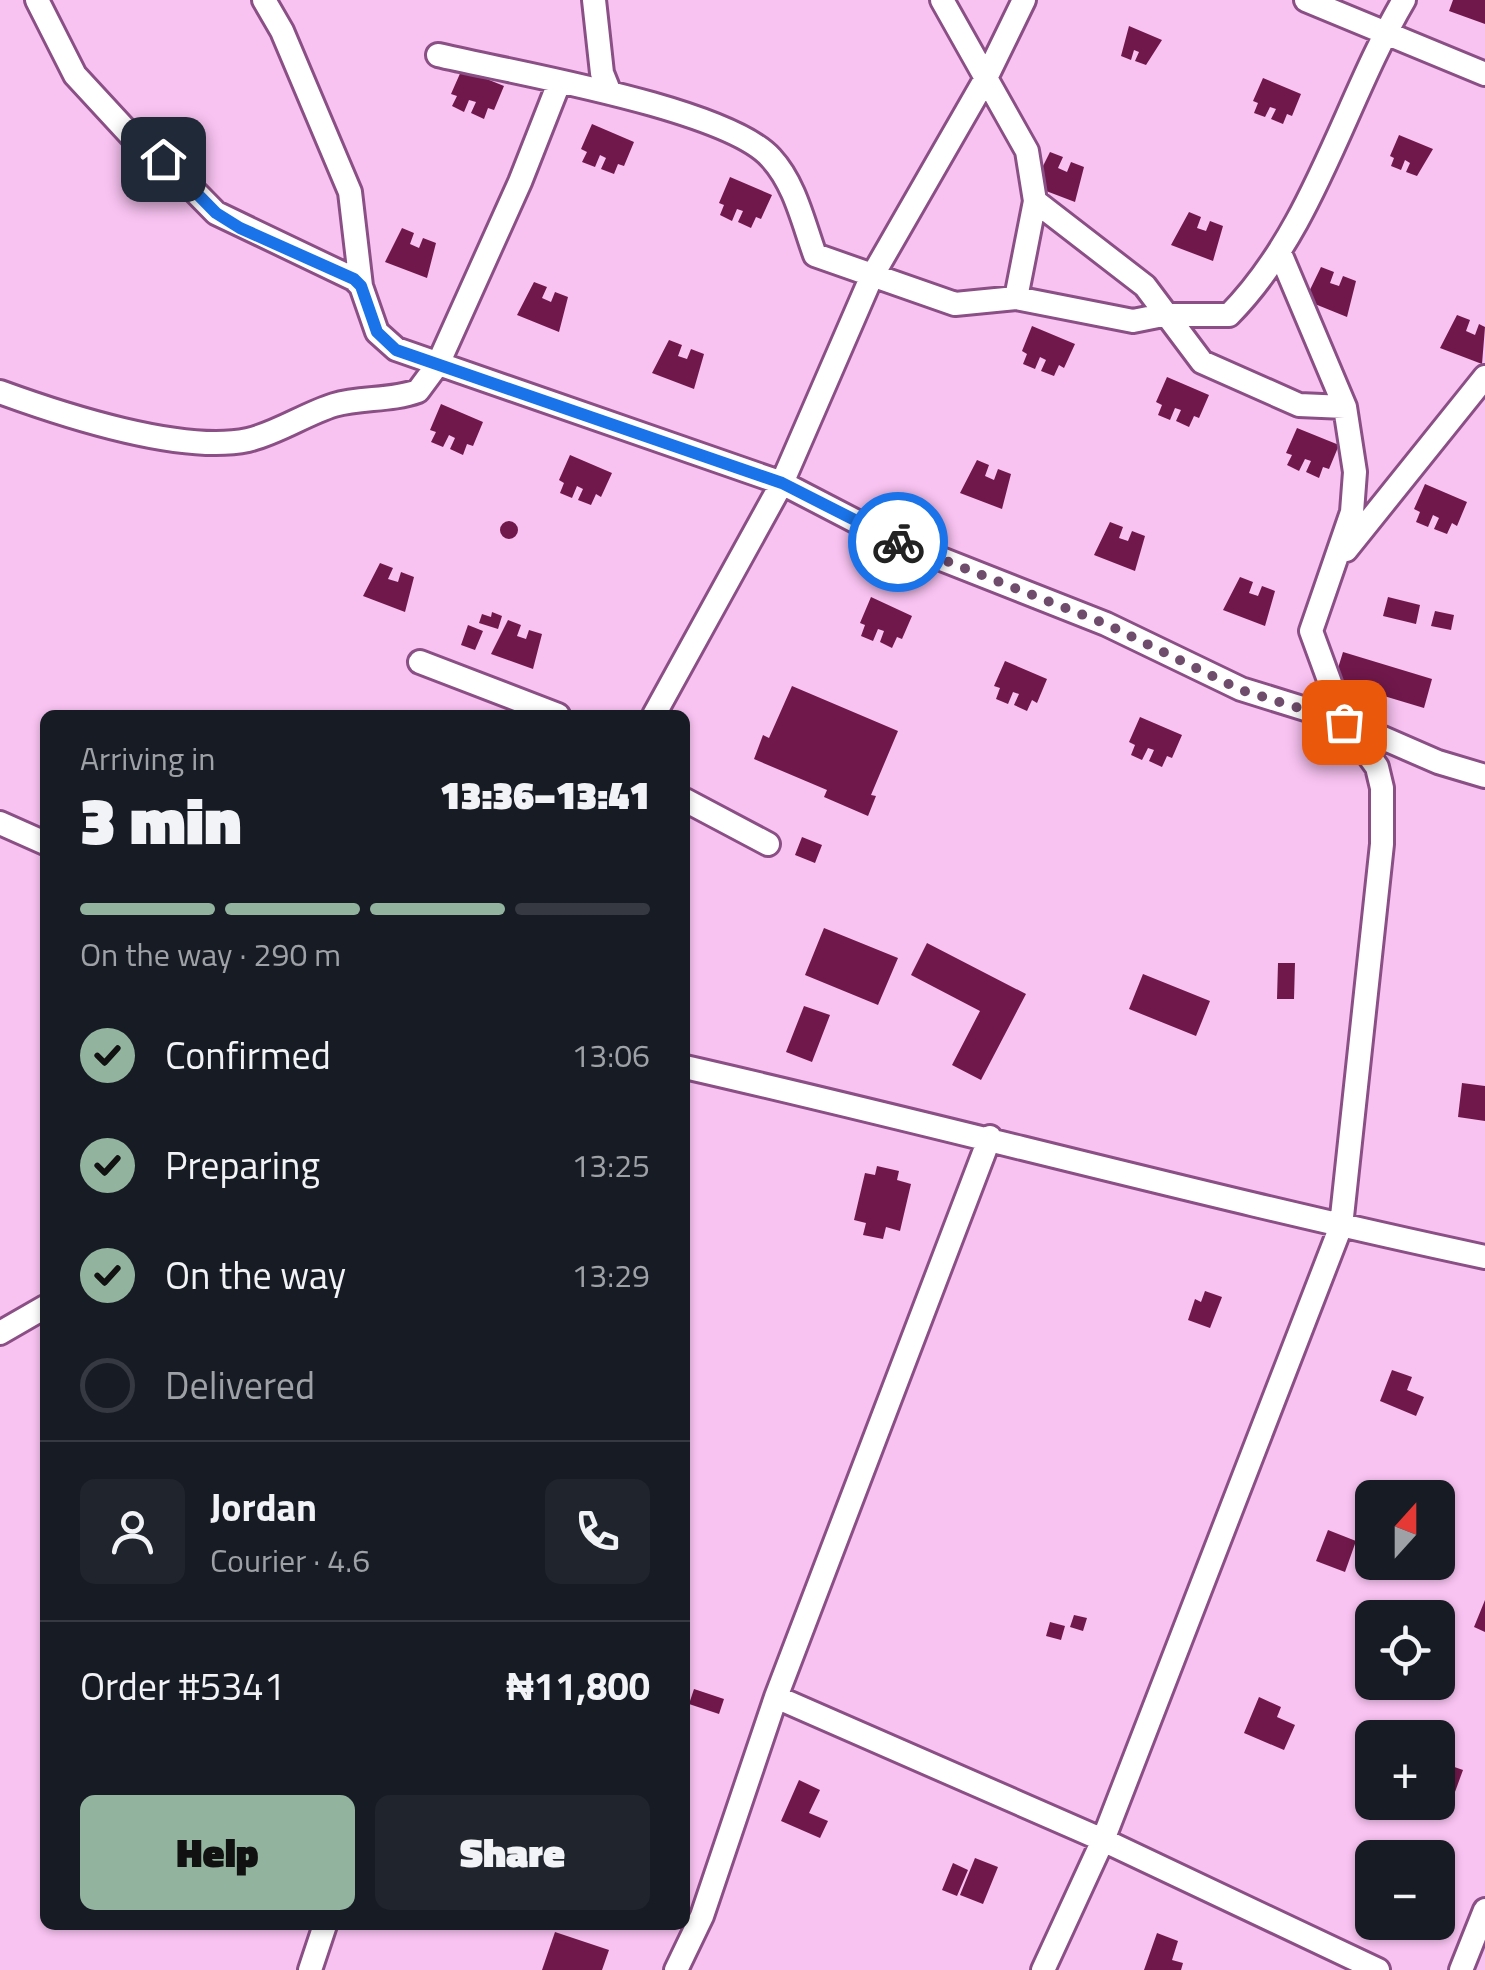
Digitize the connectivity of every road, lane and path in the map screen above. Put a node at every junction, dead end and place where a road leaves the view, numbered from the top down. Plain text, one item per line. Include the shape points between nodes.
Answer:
1 (37, 0) edge
2 (264, 0) edge
3 (594, 0) edge
4 (942, 0) edge
5 (1024, 0) edge
6 (1306, 0) edge
7 (1404, 0) edge
8 (1387, 30) junction
9 (438, 55) dead end
10 (1485, 74) edge
11 (986, 78) junction
12 (559, 84) junction
13 (610, 93) junction
14 (1035, 201) junction
15 (1280, 253) junction
16 (871, 278) junction
17 (361, 286) junction
18 (1016, 298) junction
19 (1162, 314) junction
20 (438, 364) junction
21 (1485, 377) edge
22 (0, 392) edge
23 (1345, 407) junction
24 (782, 483) junction
25 (1331, 568) junction
26 (420, 662) dead end
27 (545, 710) edge
28 (657, 710) edge
29 (1344, 722) junction
30 (1485, 776) edge
31 (690, 803) edge
32 (0, 823) edge
33 (40, 840) edge
34 (768, 844) dead end
35 (690, 1068) edge
36 (990, 1137) junction
37 (1340, 1226) junction
38 (1485, 1256) edge
39 (40, 1310) edge
40 (0, 1333) edge
41 (776, 1696) junction
42 (1103, 1840) junction
43 (1485, 1910) edge
44 (324, 1930) edge
45 (310, 1970) edge
46 (676, 1970) edge
47 (1044, 1970) edge
48 (1378, 1970) edge
49 (1461, 1970) edge

1 - 17 street via 75,74 134,140 163,159 216,213
2 - 17 street via 350,192
3 - 13 street
4 - 11 street
5 - 11 street
6 - 8 street
7 - 8 street
8 - 10 street
8 - 15 street
9 - 12 street
11 - 14 street via 1027,151
11 - 16 street
12 - 13 street
12 - 20 street
13 - 16 street via 750,140 788,180 815,255
14 - 18 street
14 - 19 street via 1145,286
15 - 19 street via 1229,315
15 - 23 street
16 - 18 street via 955,304
16 - 24 street
17 - 20 street via 377,332 396,350
18 - 19 street via 1133,321
19 - 23 street via 1202,362 1230,377 1299,405
20 - 22 street via 406,396 336,405 250,440 225,442 146,434
20 - 24 street
21 - 25 street
23 - 25 street via 1352,512
24 - 28 street
24 - 29 street via 888,538 1106,624 1241,690
25 - 29 street via 1311,631
26 - 27 street
29 - 30 street
29 - 37 street via 1378,766 1382,844
31 - 34 street
32 - 33 street
35 - 36 street
36 - 37 street
36 - 41 street
37 - 38 street
37 - 42 street
39 - 40 street
41 - 42 street
41 - 46 street via 702,1916
42 - 47 street
42 - 48 street
43 - 49 street
44 - 45 street

